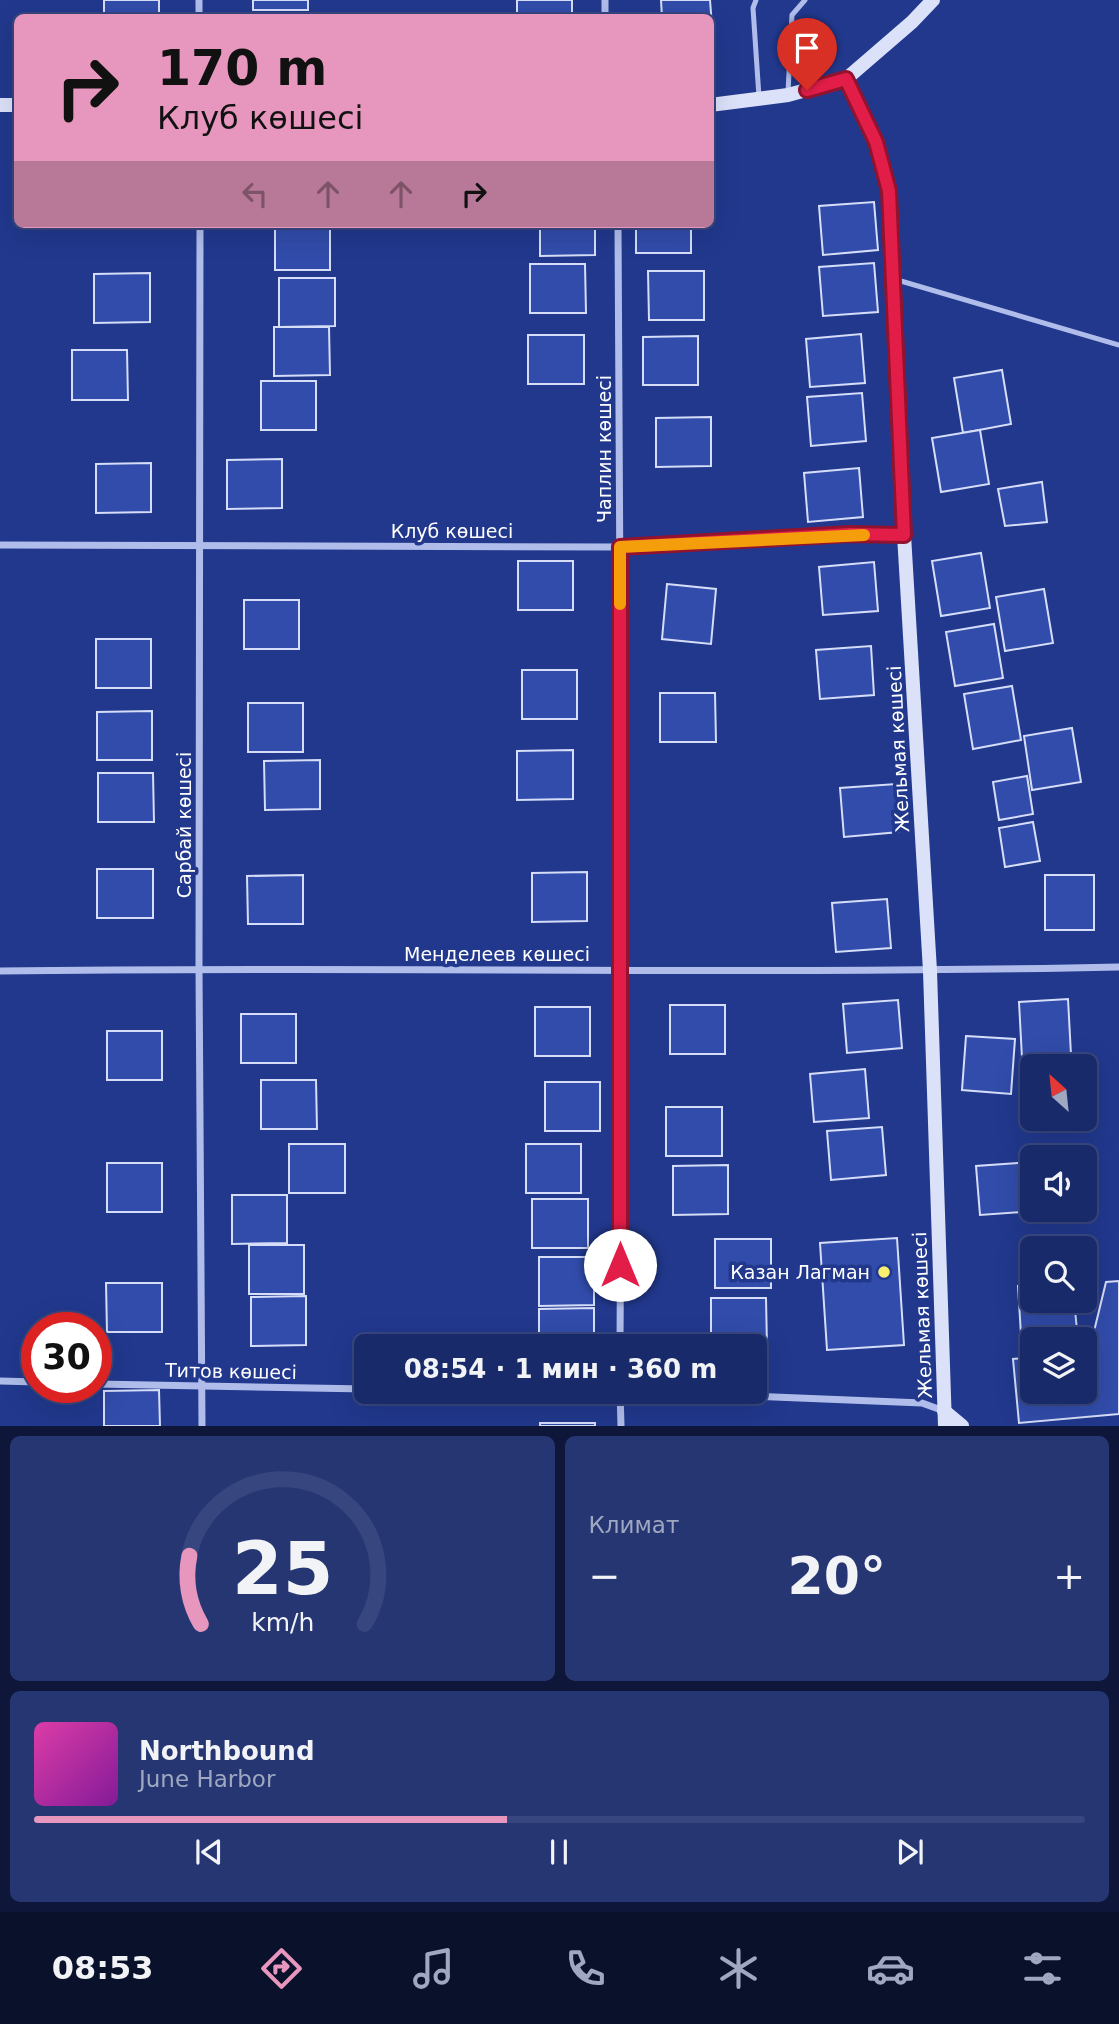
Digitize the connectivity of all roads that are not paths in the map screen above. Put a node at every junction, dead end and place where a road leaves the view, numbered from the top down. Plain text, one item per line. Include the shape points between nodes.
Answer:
1 (756, 0) edge
2 (805, 0) edge
3 (933, 0) edge
4 (846, 79) junction
5 (788, 95) junction
6 (760, 100) junction
7 (714, 105) edge
8 (200, 228) edge
9 (618, 228) edge
10 (894, 279) junction
11 (1119, 345) edge
12 (904, 535) junction
13 (0, 545) edge
14 (201, 547) junction
15 (620, 547) junction
16 (1119, 967) edge
17 (200, 968) junction
18 (0, 971) edge
19 (622, 971) junction
20 (930, 971) junction
21 (620, 1334) edge
22 (0, 1381) edge
23 (21, 1382) edge
24 (112, 1385) edge
25 (203, 1388) junction
26 (354, 1389) edge
27 (767, 1397) edge
28 (620, 1404) edge
29 (945, 1418) edge
30 (202, 1426) edge
31 (621, 1426) edge
32 (962, 1426) edge

1 - 6 lane via 752,8
2 - 5 lane via 792,15
3 - 4 street
4 - 5 street
4 - 10 street, Жельмая көшесі via 876,142 889,191
5 - 6 street
6 - 7 street
8 - 14 street, Сарбай көшесі
9 - 15 street, Чаплин көшесі
10 - 11 lane
10 - 12 street, Жельмая көшесі
12 - 15 street, Клуб көшесі
12 - 20 street, Жельмая көшесі
13 - 14 street, Клуб көшесі
14 - 15 street, Клуб көшесі
14 - 17 street, Сарбай көшесі
15 - 19 street, Чаплин көшесі
16 - 20 street, Менделеев көшесі
17 - 18 street, Менделеев көшесі
17 - 19 street, Менделеев көшесі
17 - 25 street, Сарбай көшесі
19 - 20 street, Менделеев көшесі
19 - 21 street, Чаплин көшесі
20 - 29 street, Жельмая көшесі
22 - 23 street
24 - 25 street, Титов көшесі
25 - 26 street, Титов көшесі
25 - 30 street, Сарбай көшесі
27 - 29 street via 922,1403
28 - 31 street
29 - 32 street

